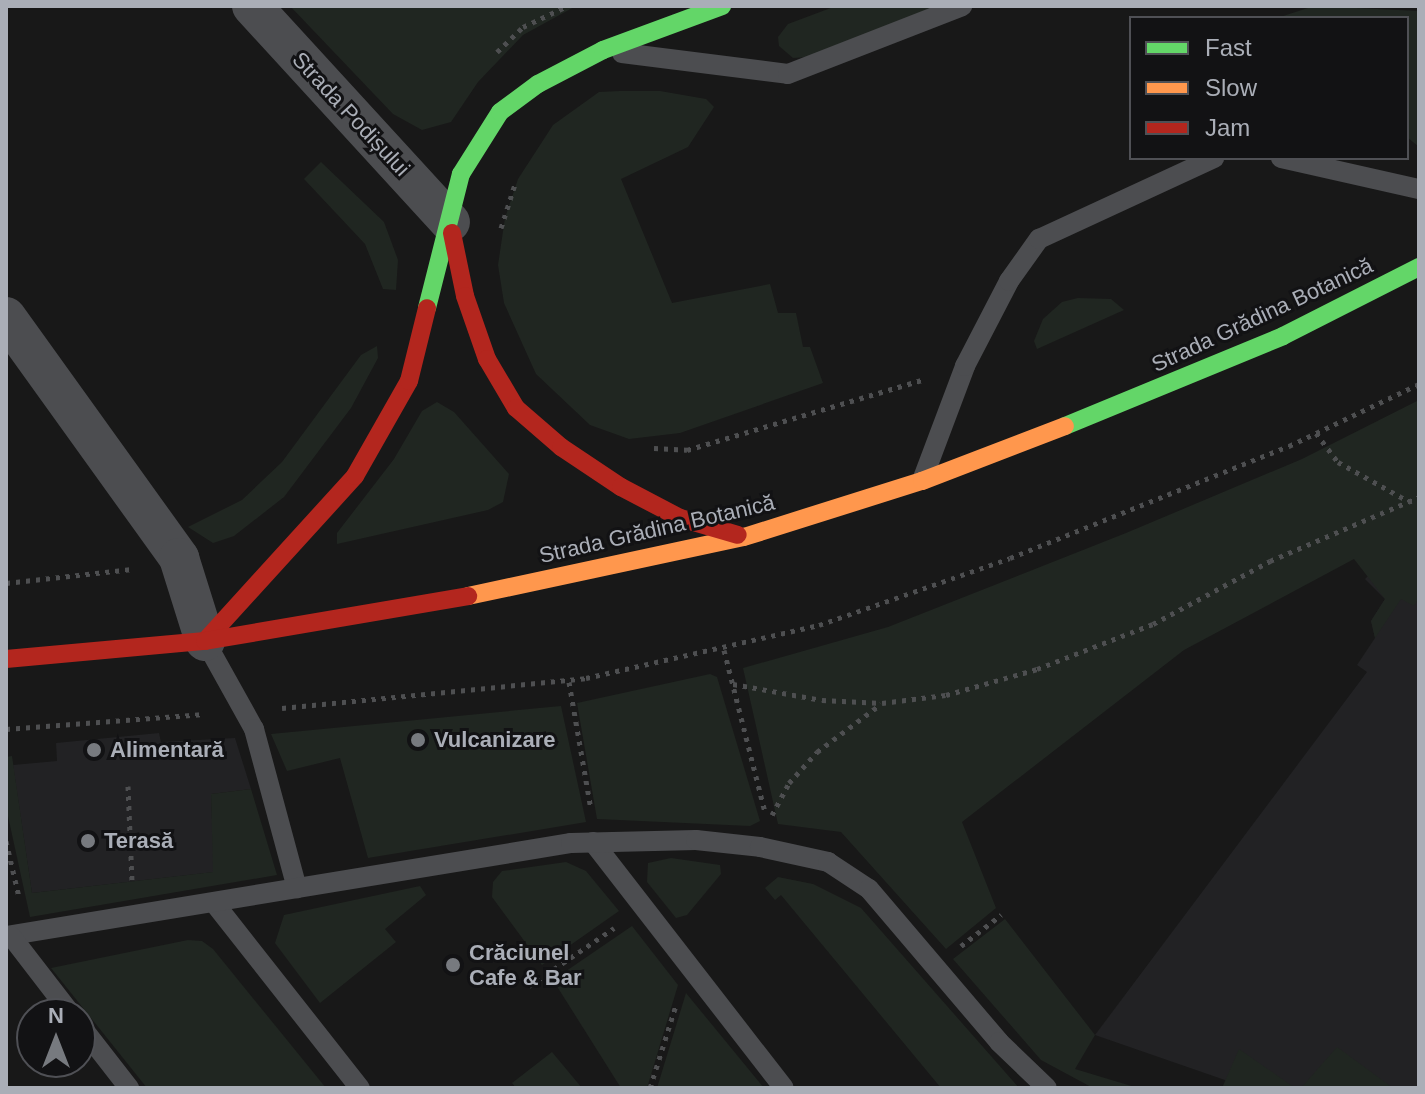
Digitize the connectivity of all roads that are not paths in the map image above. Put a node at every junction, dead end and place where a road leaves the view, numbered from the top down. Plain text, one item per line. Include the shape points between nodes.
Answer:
1 (252, 6) edge
2 (722, 6) edge
3 (962, 6) edge
4 (603, 50) junction
5 (1210, 160) edge
6 (1290, 160) edge
7 (1419, 189) edge
8 (450, 222) junction
9 (1419, 267) edge
10 (6, 317) edge
11 (922, 481) junction
12 (744, 537) junction
13 (205, 641) junction
14 (6, 659) edge
15 (593, 842) junction
16 (297, 888) junction
17 (215, 904) junction
18 (14, 935) edge
19 (59, 998) edge
20 (96, 1046) edge
21 (129, 1088) edge
22 (360, 1088) edge
23 (784, 1088) edge
24 (1047, 1088) edge

1 - 8 street, Strada Podișului
2 - 4 main road
3 - 4 lane via 788,74
4 - 8 main road via 538,84 500,112 461,174
5 - 11 lane via 1039,239 1009,281 965,366
6 - 7 lane
8 - 12 main road via 465,296 487,359 516,408 561,447 621,487 680,518
8 - 13 main road via 409,381 355,476
9 - 11 main road, Strada Grădina Botanică via 1283,336
10 - 13 street via 179,558
11 - 12 main road, Strada Grădina Botanică
12 - 13 main road, Strada Grădina Botanică via 473,595
13 - 14 main road, Strada Grădina Botanică
13 - 16 lane via 245,711
15 - 16 lane
15 - 23 lane
15 - 24 lane via 696,840 828,862 869,889 999,1042
16 - 17 lane
17 - 18 lane
17 - 22 lane
18 - 19 lane
20 - 21 lane

